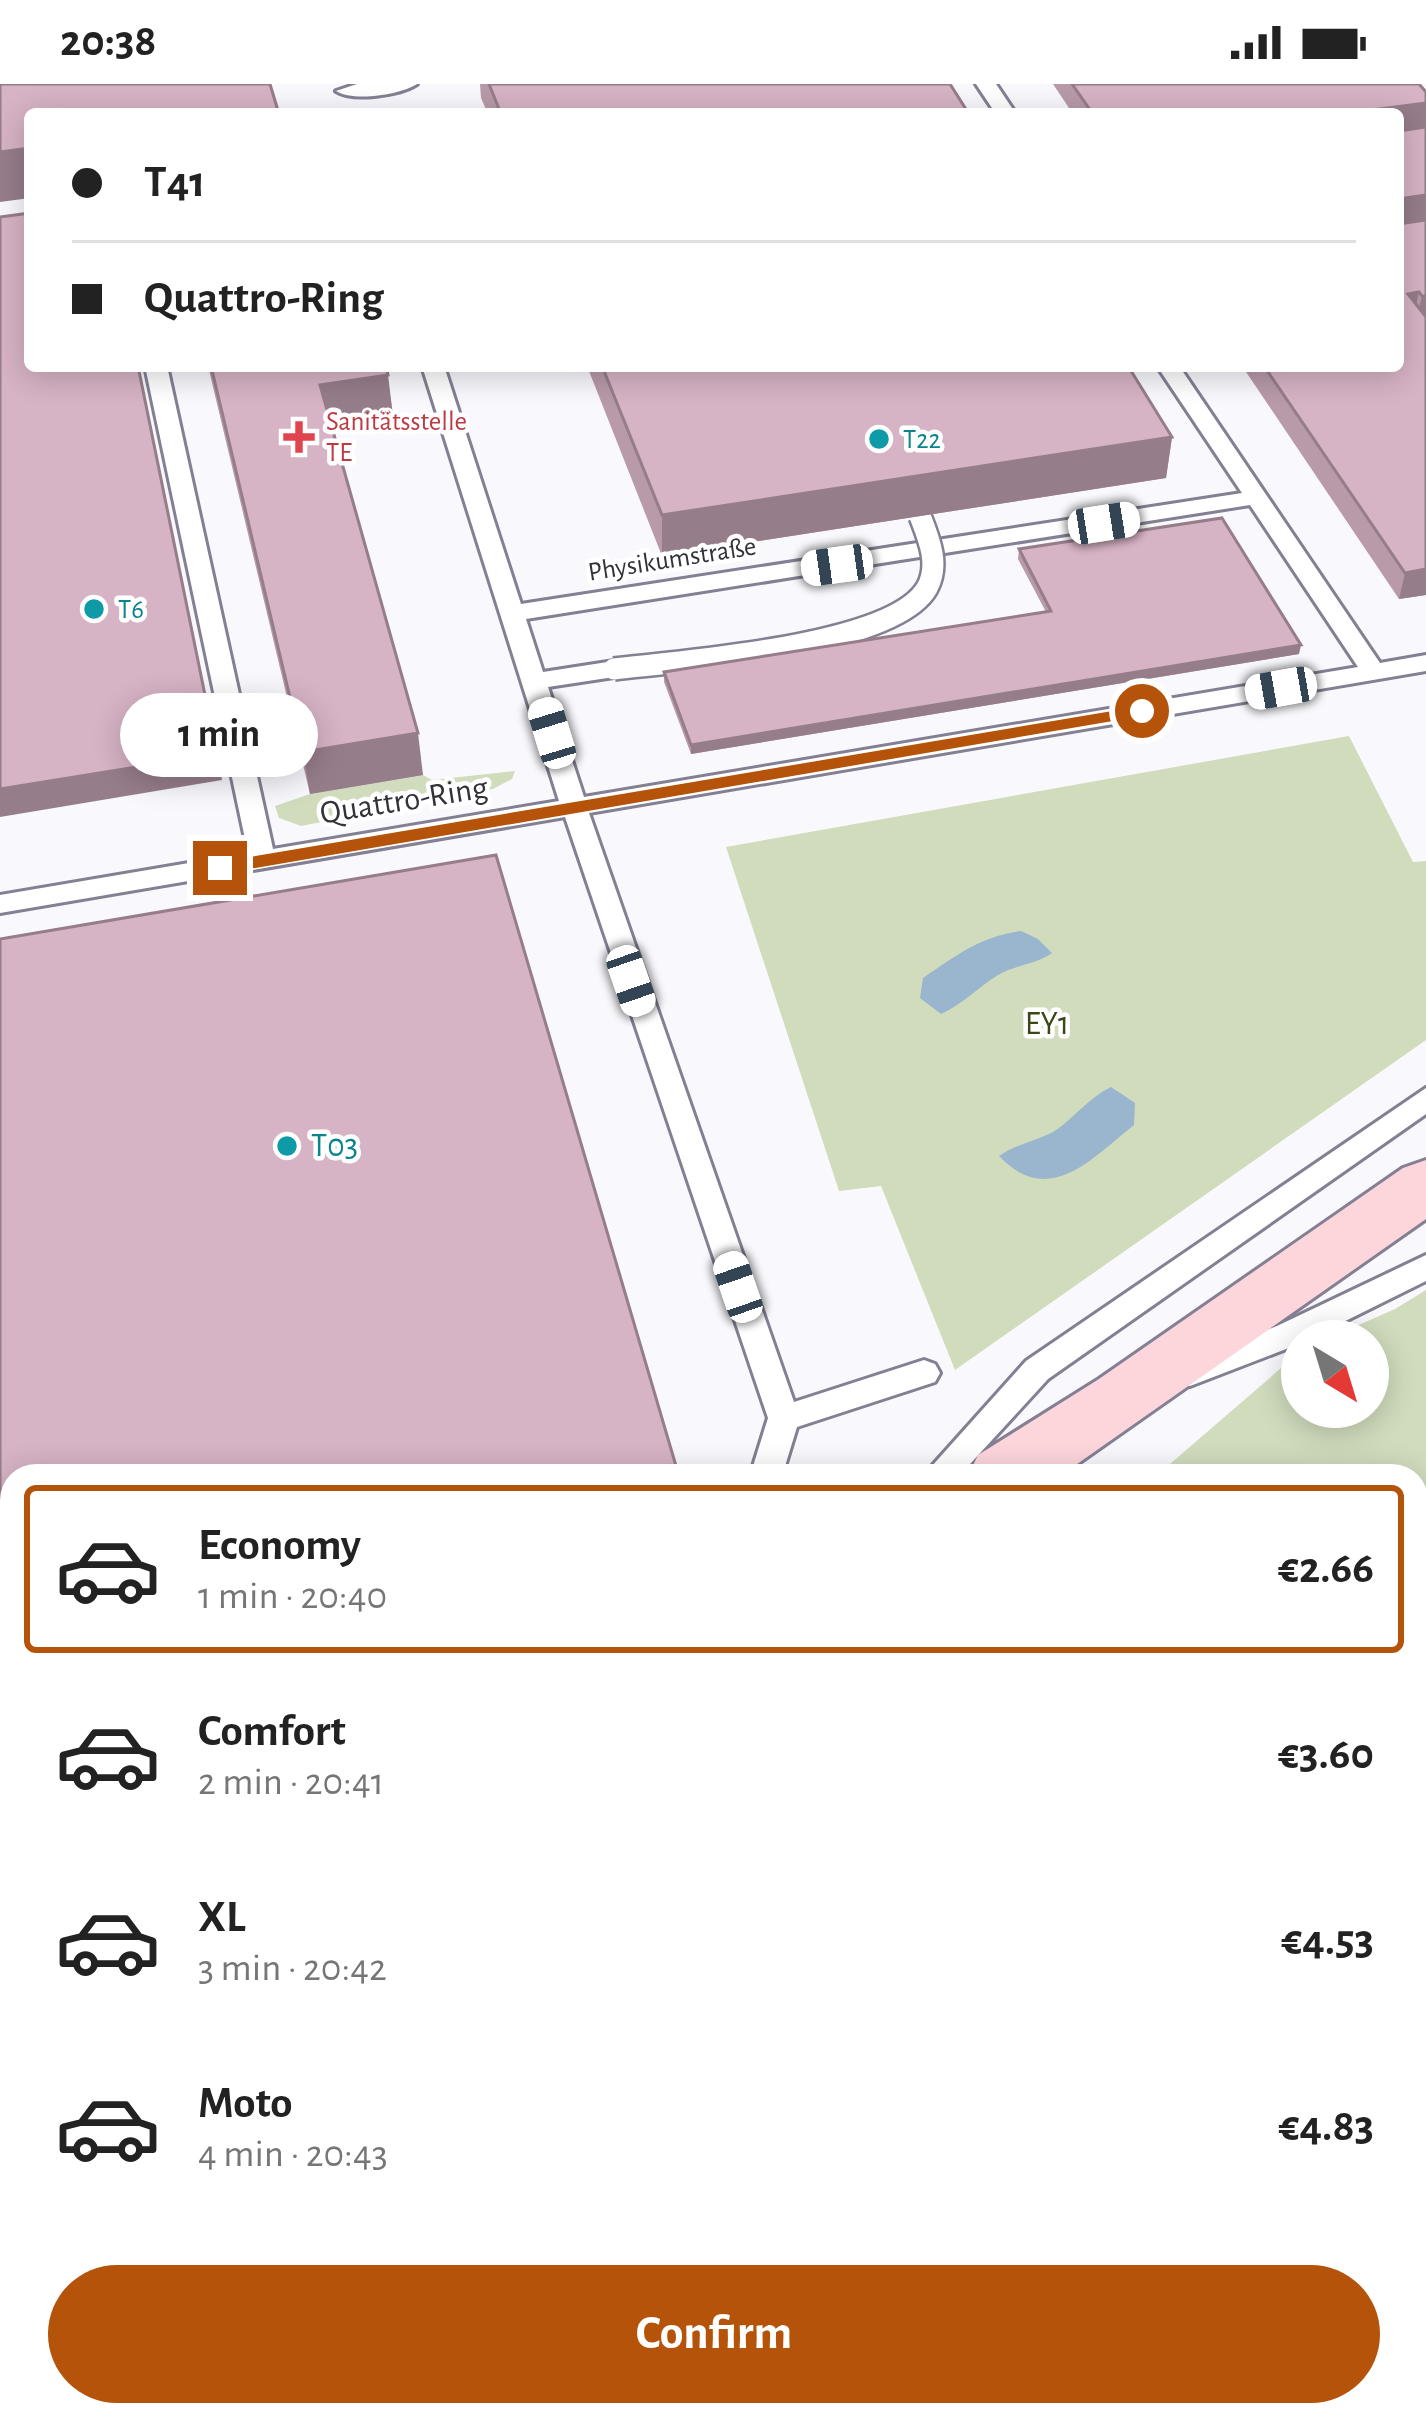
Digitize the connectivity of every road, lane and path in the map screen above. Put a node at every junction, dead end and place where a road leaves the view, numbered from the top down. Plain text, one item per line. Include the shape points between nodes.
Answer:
1 (407, 84) edge
2 (345, 88) edge
3 (157, 372) edge
4 (435, 372) edge
5 (1172, 372) edge
6 (1253, 498) junction
7 (920, 517) edge
8 (514, 614) junction
9 (1426, 663) edge
10 (1374, 672) junction
11 (535, 681) junction
12 (575, 808) junction
13 (263, 861) junction
14 (0, 904) edge
15 (1426, 1099) edge
16 (1426, 1185) edge
17 (1426, 1267) edge
18 (924, 1373) dead end
19 (1123, 1400) junction
20 (784, 1418) junction
21 (770, 1464) edge
22 (950, 1464) edge
23 (1022, 1464) edge

1 - 2 lane
3 - 13 lane
4 - 8 lane
5 - 6 lane
6 - 8 lane, Physikumstraße
6 - 10 lane
7 - 11 lane, bridge via 932,575 925,593 884,622
8 - 11 lane
9 - 10 lane, Quattro-Ring
10 - 12 lane, Quattro-Ring
11 - 12 lane
12 - 13 lane, Quattro-Ring
12 - 20 lane
13 - 14 lane, Quattro-Ring
15 - 22 lane via 1037,1370
16 - 19 main road
17 - 19 lane via 1288,1335
18 - 20 lane
19 - 23 main road
20 - 21 lane

